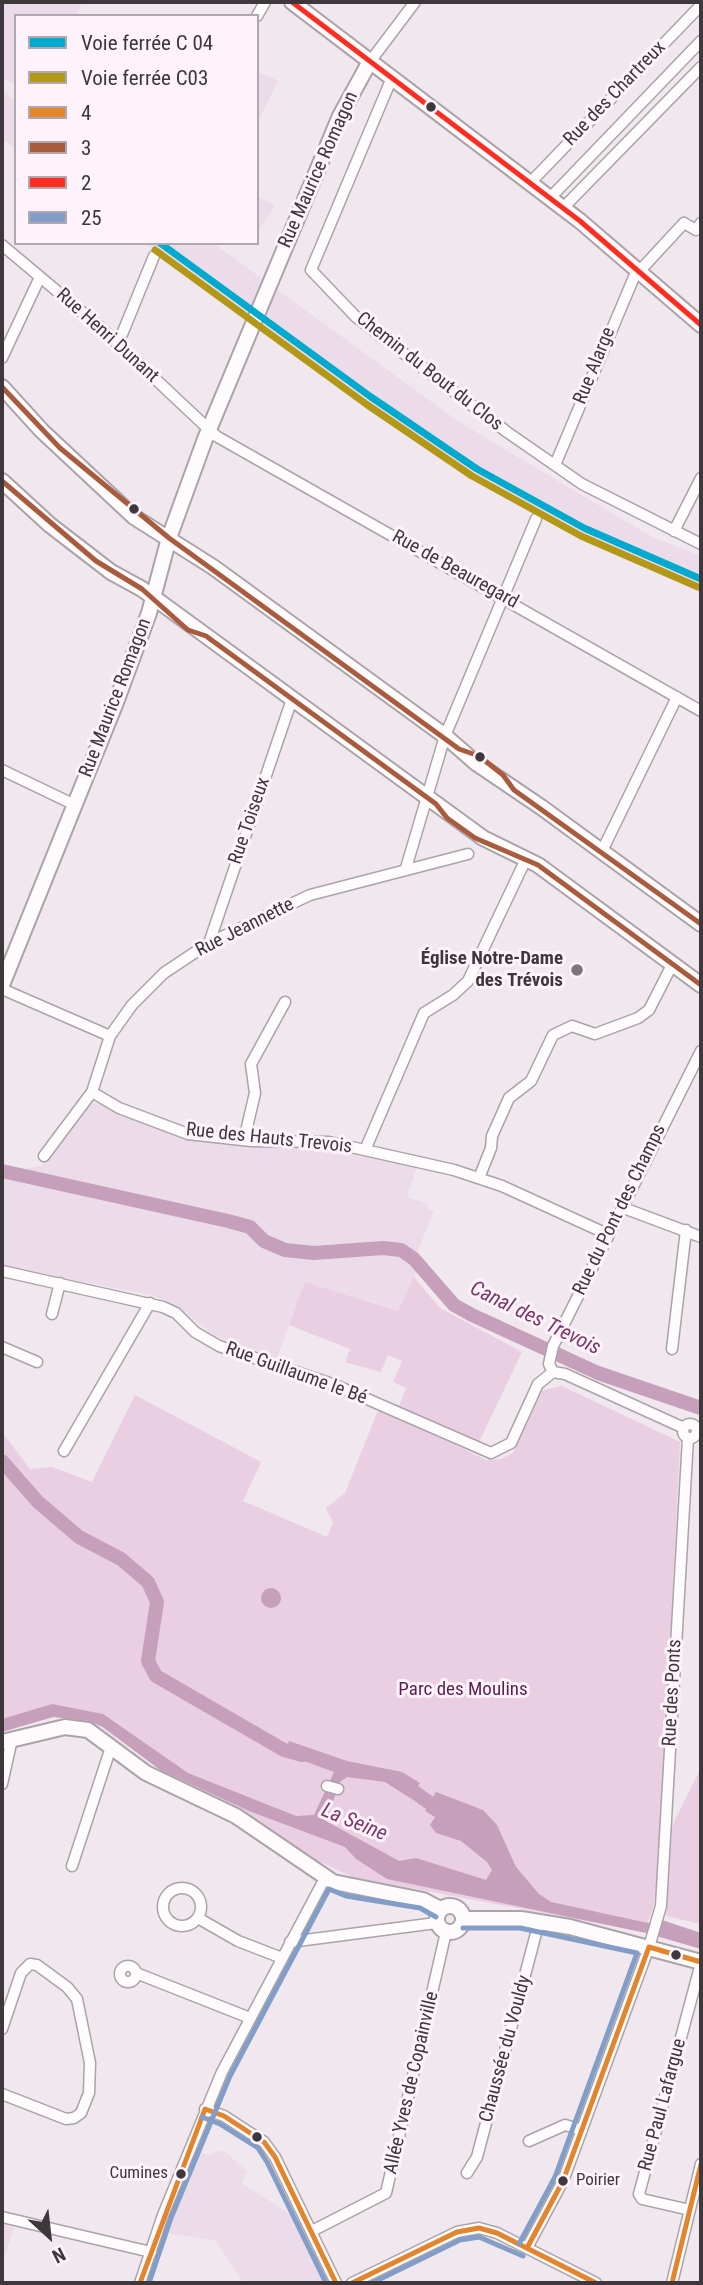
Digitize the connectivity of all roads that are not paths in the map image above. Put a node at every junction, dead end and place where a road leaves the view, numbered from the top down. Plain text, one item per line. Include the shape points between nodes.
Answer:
1 (292, 2) edge
2 (415, 2) edge
3 (701, 5) edge
4 (701, 41) edge
5 (369, 63) junction
6 (701, 67) edge
7 (391, 80) junction
8 (530, 183) junction
9 (550, 198) junction
10 (563, 208) junction
11 (701, 223) edge
12 (2, 245) edge
13 (154, 256) dead end
14 (639, 269) junction
15 (40, 277) junction
16 (701, 325) edge
17 (118, 344) junction
18 (2, 358) edge
19 (2, 387) edge
20 (209, 430) junction
21 (555, 465) junction
22 (701, 478) edge
23 (2, 481) edge
24 (536, 519) dead end
25 (674, 531) junction
26 (162, 535) junction
27 (701, 544) edge
28 (153, 598) junction
29 (504, 598) junction
30 (677, 697) junction
31 (292, 699) junction
32 (701, 711) edge
33 (445, 736) junction
34 (2, 770) edge
35 (427, 798) junction
36 (75, 805) junction
37 (602, 851) junction
38 (468, 854) dead end
39 (526, 859) junction
40 (406, 867) junction
41 (701, 924) edge
42 (209, 943) junction
43 (673, 963) junction
44 (701, 985) edge
45 (2, 987) edge
46 (285, 1003) dead end
47 (110, 1036) junction
48 (701, 1051) edge
49 (92, 1092) junction
50 (244, 1140) junction
51 (365, 1150) junction
52 (44, 1156) dead end
53 (479, 1178) junction
54 (621, 1207) junction
55 (686, 1230) junction
56 (607, 1234) junction
57 (701, 1237) edge
58 (2, 1271) edge
59 (60, 1283) junction
60 (150, 1303) junction
61 (52, 1314) dead end
62 (2, 1347) edge
63 (672, 1349) dead end
64 (37, 1362) dead end
65 (551, 1368) junction
66 (699, 1429) edge
67 (686, 1433) junction
68 (64, 1451) dead end
69 (7, 1741) edge
70 (111, 1747) junction
71 (2, 1784) edge
72 (327, 1786) dead end
73 (338, 1789) dead end
74 (72, 1866) dead end
75 (325, 1878) junction
76 (198, 1918) junction
77 (463, 1919) junction
78 (441, 1921) junction
79 (539, 1922) junction
80 (651, 1941) junction
81 (290, 1942) junction
82 (282, 1958) junction
83 (701, 1962) edge
84 (136, 1973) dead end
85 (250, 2018) junction
86 (2, 2029) edge
87 (2, 2094) edge
88 (205, 2109) junction
89 (582, 2130) junction
90 (529, 2141) dead end
91 (701, 2164) edge
92 (467, 2173) dead end
93 (690, 2210) junction
94 (2, 2217) edge
95 (312, 2231) junction
96 (527, 2248) junction
97 (150, 2252) junction
98 (140, 2283) edge
99 (336, 2283) edge
100 (352, 2283) edge
101 (596, 2283) edge
102 (672, 2283) edge

1 - 5 street
2 - 5 street
3 - 8 street, Rue des Chartreux
4 - 9 street
5 - 7 street
5 - 20 street, Rue Maurice Romagon via 340,116
6 - 10 street
7 - 8 street
7 - 21 street, Chemin du Bout du Clos via 311,270 356,317
8 - 9 street
9 - 10 street
10 - 14 street
11 - 14 street, Rue Alarge via 695,230 684,223
12 - 15 street, Rue Henri Dunant
13 - 17 street
14 - 16 street
14 - 21 street, Rue Alarge
15 - 17 street, Rue Henri Dunant
15 - 18 street
17 - 20 street, Rue Henri Dunant
19 - 26 street via 125,510
20 - 26 street, Rue Maurice Romagon
20 - 29 street, Rue de Beauregard
21 - 25 street, Chemin du Bout du Clos via 582,484
22 - 25 street
23 - 28 street via 76,546
24 - 29 street
25 - 27 street, Chemin du Bout du Clos
26 - 28 street, Rue Maurice Romagon
26 - 33 street
28 - 31 street
28 - 36 street, Rue Maurice Romagon
29 - 30 street, Rue de Beauregard
29 - 33 street
30 - 32 street, Rue de Beauregard
30 - 37 street
31 - 35 street
31 - 42 street, Rue Toiseux
33 - 35 street
33 - 37 street
34 - 36 street
35 - 39 street via 489,842
35 - 40 street
36 - 45 street, Rue Maurice Romagon
37 - 41 street
38 - 40 street, Rue Jeannette
39 - 43 street
39 - 51 street via 468,981 424,1013
40 - 42 street, Rue Jeannette via 310,895
42 - 47 street, Rue Jeannette via 164,973
43 - 44 street
43 - 53 street via 649,1010 638,1018 595,1034 572,1026 552,1035 531,1081 509,1098
45 - 47 street
46 - 50 street via 251,1064 256,1093
47 - 49 street, Rue Jeannette
48 - 54 street, Rue du Pont des Champs
49 - 50 street, Rue des Hauts Trevois via 119,1108 188,1134
49 - 52 street, Rue Jeannette
50 - 51 street, Rue des Hauts Trevois via 329,1142
51 - 53 street, Rue des Hauts Trevois
53 - 56 street, Rue des Hauts Trevois
54 - 55 street
54 - 56 street, Rue du Pont des Champs
55 - 57 street
55 - 63 street
56 - 65 street, Rue du Pont des Champs via 553,1346
58 - 59 street, Rue Guillaume le Bé
59 - 60 street, Rue Guillaume le Bé
59 - 61 street
60 - 65 street, Rue Guillaume le Bé via 176,1313 195,1332 219,1346 335,1384 491,1453 511,1443 538,1384
60 - 68 street
62 - 64 street
65 - 67 street
66 - 67 street via 696,1435
67 - 80 street, Rue des Ponts via 659,1912
69 - 70 street via 77,1727
69 - 71 street
70 - 74 street
70 - 75 street via 156,1779 236,1816
72 - 73 street
75 - 78 street via 348,1888 423,1900
75 - 81 street
76 - 76 street via 188,1925 170,1922 162,1906 167,1894 178,1887 191,1889 200,1899
76 - 82 street via 238,1941
77 - 78 street via 458,1930
77 - 78 street via 452,1905
77 - 79 street
78 - 81 street
78 - 95 street, Allée Yves de Copainville via 386,2193
79 - 80 street
79 - 92 street, Chaussée du Vouldy via 477,2157
80 - 83 street
80 - 89 street, Rue des Ponts
81 - 82 street
82 - 85 street
83 - 93 street, Rue Paul Lafargue via 639,2194 642,2199
84 - 85 street
85 - 88 street
86 - 87 street via 22,1973 30,1964 37,1965 77,1999 90,2063 89,2093 74,2118
88 - 95 street via 264,2143
88 - 97 street
89 - 90 street via 565,2125
89 - 96 street, Rue des Ponts via 563,2181
91 - 93 street
93 - 102 street
94 - 97 street
95 - 99 street
96 - 100 street via 479,2228 457,2232
96 - 101 street
97 - 98 street

